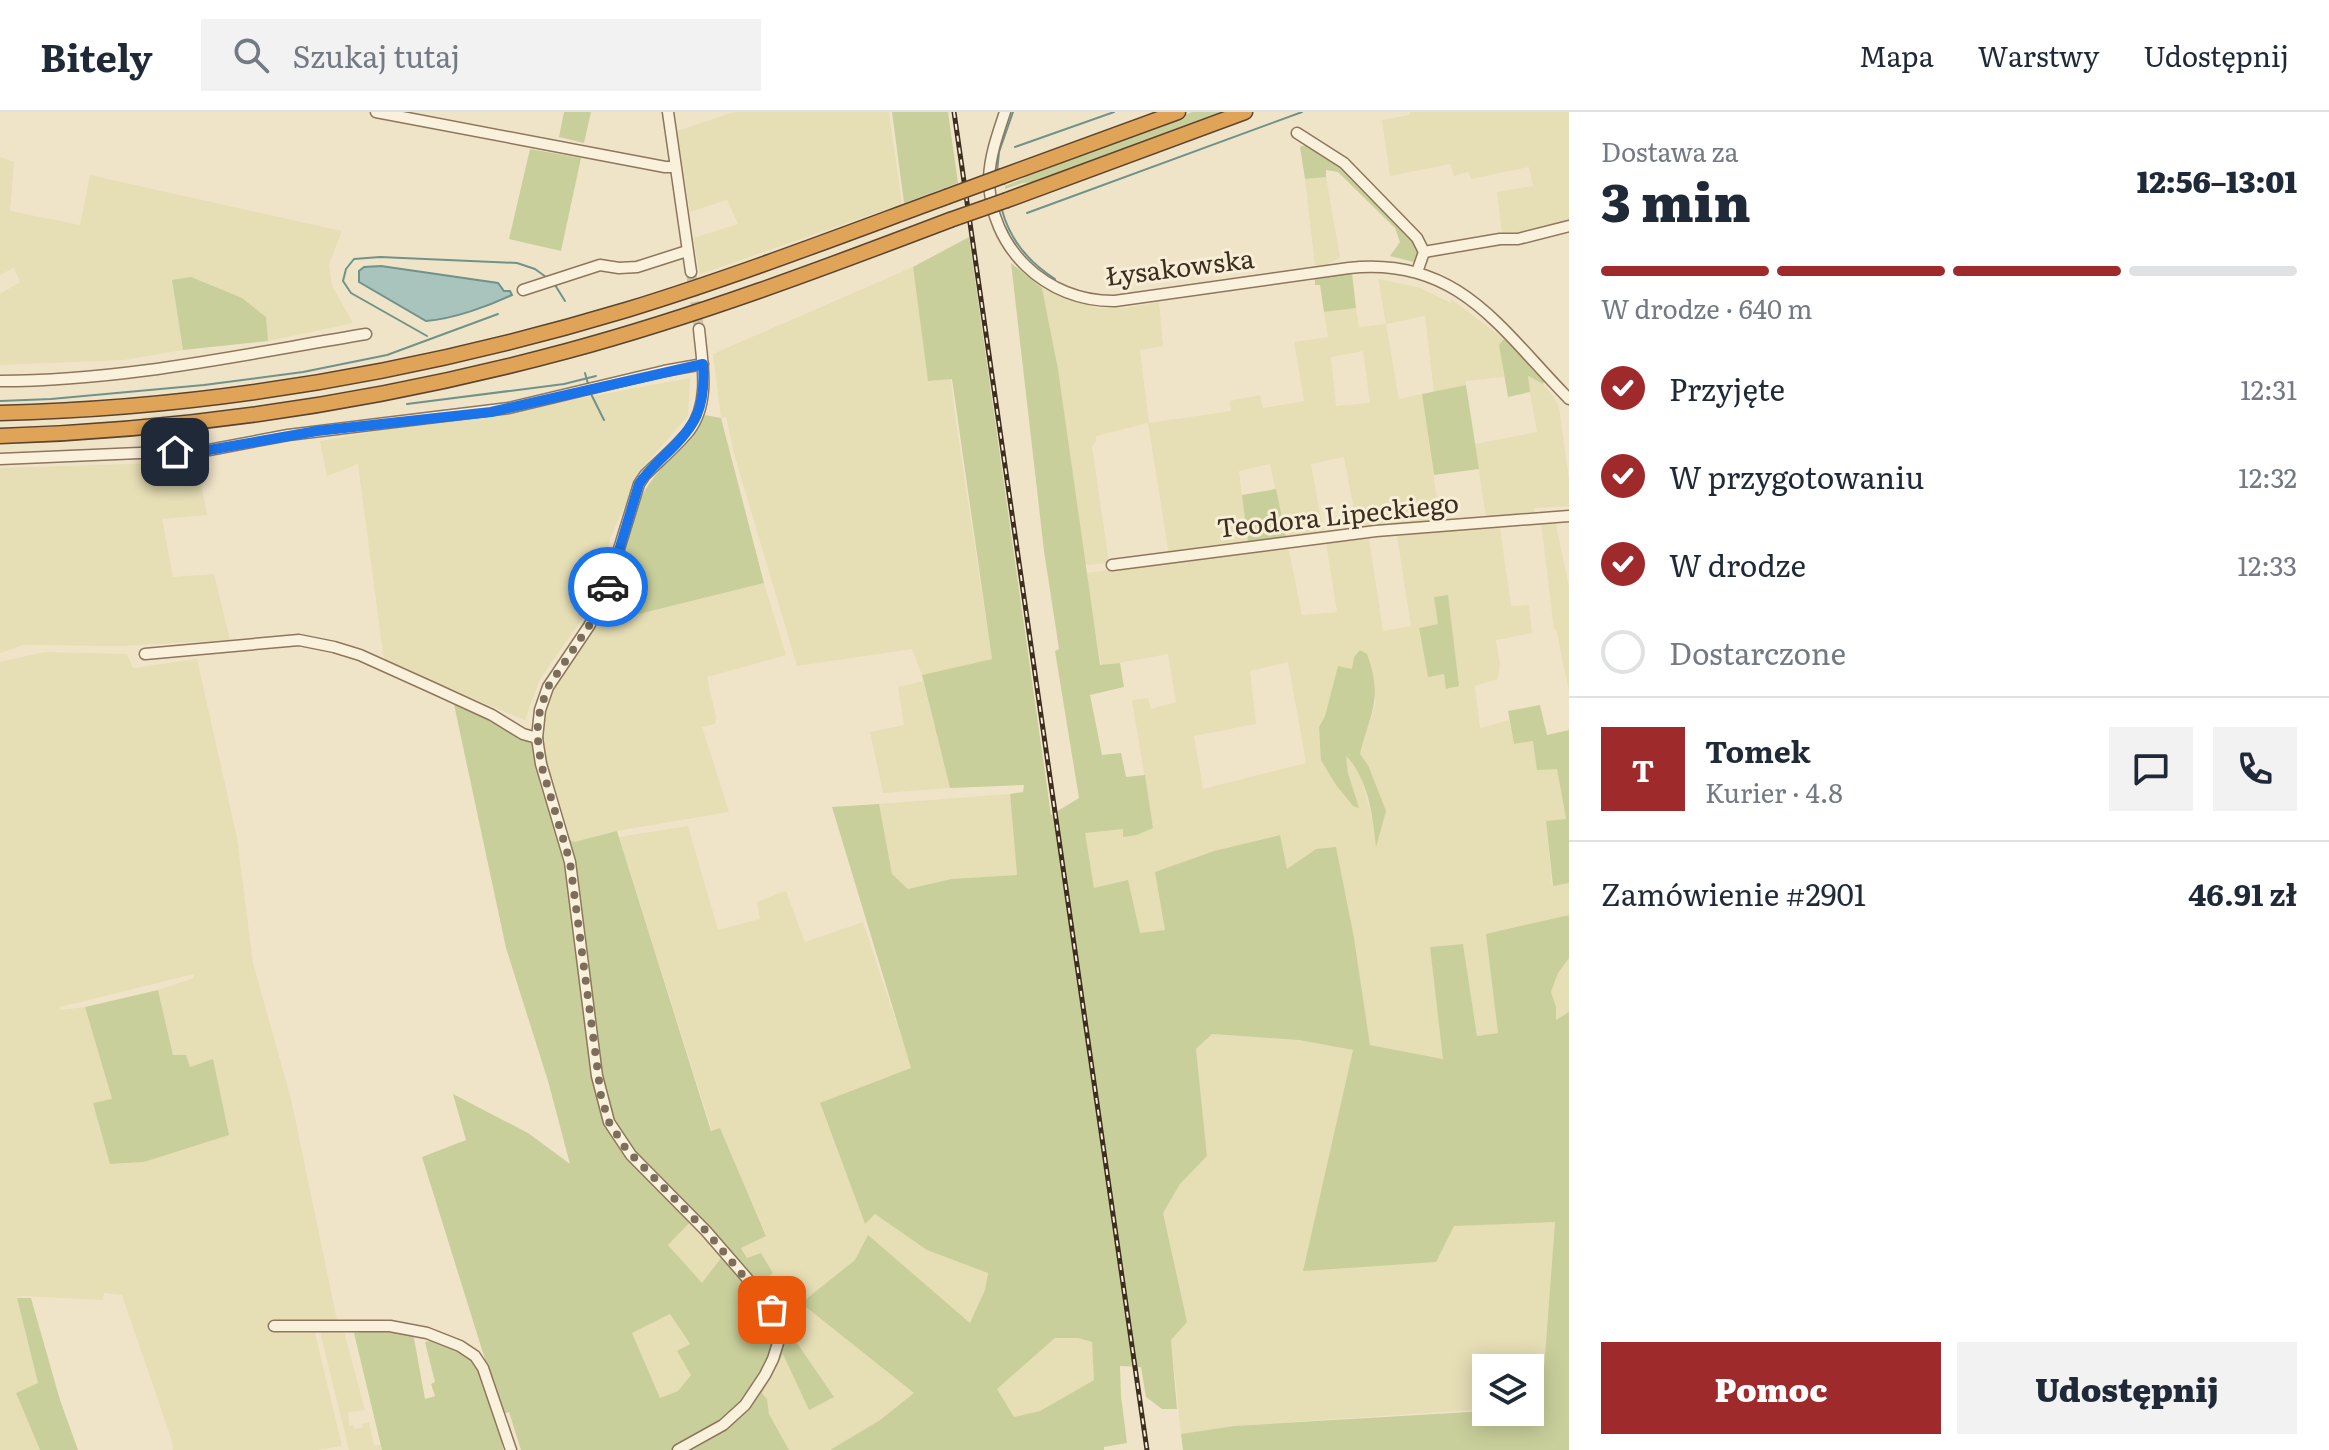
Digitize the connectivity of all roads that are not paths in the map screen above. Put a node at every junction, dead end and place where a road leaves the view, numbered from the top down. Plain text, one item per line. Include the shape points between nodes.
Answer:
1 (376, 112) edge
2 (668, 112) edge
3 (1005, 112) edge
4 (1178, 112) edge
5 (1245, 112) edge
6 (1297, 133) dead end
7 (675, 167) junction
8 (1569, 226) edge
9 (687, 251) junction
10 (1424, 252) junction
11 (691, 272) tunnel mouth
12 (1417, 272) junction
13 (523, 290) dead end
14 (699, 329) tunnel mouth
15 (366, 334) dead end
16 (703, 364) junction
17 (0, 381) edge
18 (1569, 399) edge
19 (0, 413) edge
20 (0, 436) edge
21 (0, 459) edge
22 (1569, 516) edge
23 (1112, 565) dead end
24 (145, 654) dead end
25 (537, 738) junction
26 (274, 1326) dead end
27 (511, 1450) edge
28 (678, 1450) edge

1 - 7 street
2 - 7 street
3 - 12 street, Łysakowska via 990,168 996,218 1007,244 1025,266 1066,293 1131,301 1349,268 1389,266
4 - 19 highway, bridge via 668,297 445,358 210,397
5 - 20 highway, bridge via 843,260 579,347 452,380 254,415
6 - 10 street via 1344,163 1417,238
7 - 9 street
8 - 10 street
9 - 11 street
9 - 13 street via 637,267 600,265
10 - 12 street
12 - 18 street, Łysakowska via 1451,285 1478,305
14 - 16 street
15 - 17 street via 83,379
16 - 21 street via 491,412 302,433 209,450
16 - 25 street via 696,420 639,484 603,601 548,687
22 - 23 street, Teodora Lipeckiego via 1376,531
24 - 25 street via 299,640 360,655
25 - 28 street via 570,862 597,1076 609,1122 631,1155 765,1299 778,1324 773,1359 745,1405 723,1425
26 - 27 street via 390,1326 460,1346 483,1368

